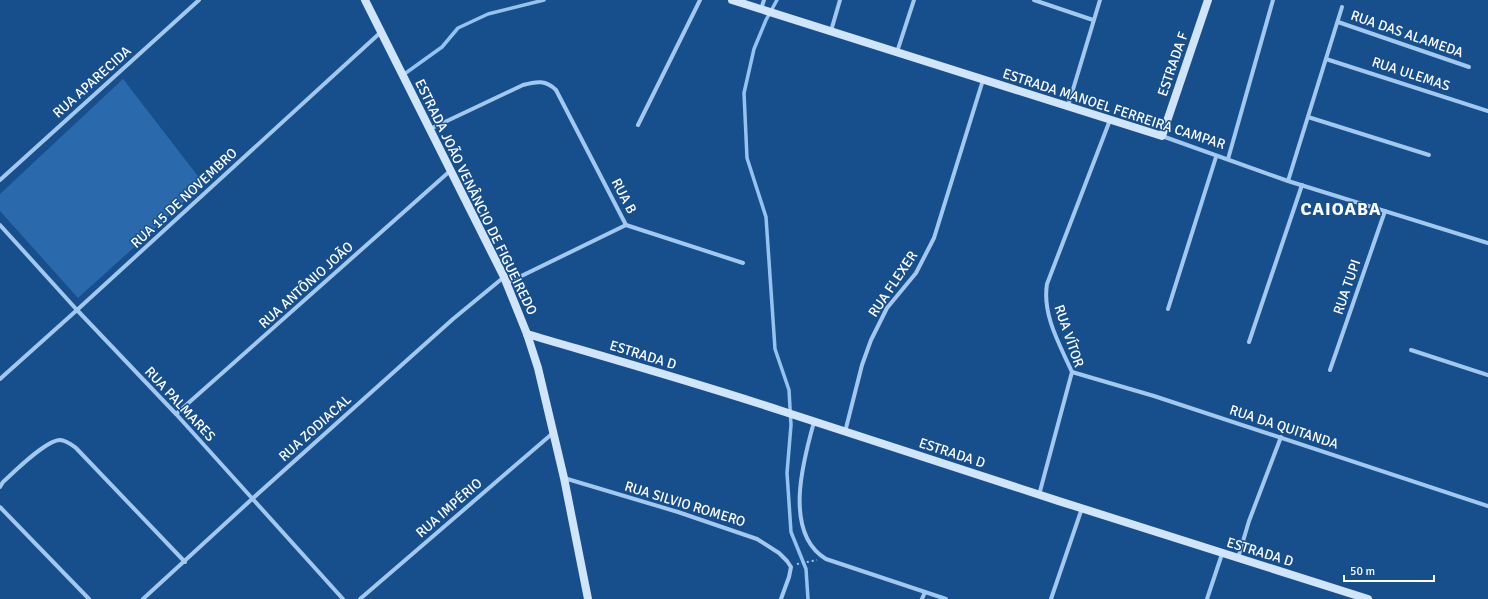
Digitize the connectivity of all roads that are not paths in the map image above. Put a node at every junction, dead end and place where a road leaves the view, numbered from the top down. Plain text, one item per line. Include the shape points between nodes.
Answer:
1 (199, 0) edge
2 (365, 0) edge
3 (700, 0) edge
4 (732, 0) edge
5 (764, 0) edge
6 (840, 0) edge
7 (914, 0) edge
8 (1034, 0) edge
9 (1100, 0) edge
10 (1208, 0) edge
11 (1273, 0) edge
12 (1342, 7) dead end
13 (761, 9) junction
14 (1093, 20) junction
15 (1338, 22) junction
16 (831, 31) junction
17 (381, 32) junction
18 (897, 52) junction
19 (1326, 59) junction
20 (1470, 67) dead end
21 (983, 80) junction
22 (1068, 106) junction
23 (1488, 111) edge
24 (1308, 117) junction
25 (1111, 119) junction
26 (638, 125) dead end
27 (430, 130) junction
28 (1162, 136) junction
29 (1429, 155) dead end
30 (1216, 156) junction
31 (1228, 159) junction
32 (450, 171) junction
33 (0, 180) edge
34 (1288, 181) junction
35 (1302, 185) junction
36 (1385, 211) junction
37 (0, 225) edge
38 (626, 225) junction
39 (1488, 243) edge
40 (743, 263) dead end
41 (505, 280) junction
42 (1168, 309) dead end
43 (77, 310) junction
44 (527, 334) junction
45 (1249, 342) dead end
46 (1411, 350) dead end
47 (1330, 370) dead end
48 (1072, 372) junction
49 (1488, 375) edge
50 (0, 379) edge
51 (176, 414) junction
52 (810, 421) junction
53 (845, 432) junction
54 (553, 433) junction
55 (1281, 437) junction
56 (564, 478) junction
57 (0, 487) edge
58 (1039, 495) junction
59 (252, 499) junction
60 (1488, 506) edge
61 (0, 507) edge
62 (1082, 508) junction
63 (1222, 554) junction
64 (1238, 558) junction
65 (185, 562) junction
66 (924, 592) junction
67 (89, 599) edge
68 (143, 599) edge
69 (343, 599) edge
70 (360, 599) edge
71 (588, 599) edge
72 (781, 599) edge
73 (922, 599) edge
74 (946, 599) edge
75 (1051, 599) edge
76 (1207, 599) edge
77 (1368, 599) edge

1 - 33 street, RUA APARECIDA
2 - 17 street, ESTRADA JOÃO VENÂNCIO DE FIGUEIREDO
3 - 26 street
4 - 13 street, ESTRADA MANOEL FERREIRA CAMPAR
5 - 13 street
6 - 16 street
7 - 18 street
8 - 14 street
9 - 14 street
10 - 28 street, ESTRADA F
11 - 31 street
12 - 15 street
13 - 16 street, ESTRADA MANOEL FERREIRA CAMPAR
14 - 22 street
15 - 19 street
15 - 20 street, RUA DAS ALAMEDA
16 - 18 street, ESTRADA MANOEL FERREIRA CAMPAR
17 - 27 street, ESTRADA JOÃO VENÂNCIO DE FIGUEIREDO
17 - 43 street, RUA 15 DE NOVEMBRO
18 - 21 street, ESTRADA MANOEL FERREIRA CAMPAR
19 - 23 street, RUA ULEMAS
19 - 24 street
21 - 22 street, ESTRADA MANOEL FERREIRA CAMPAR
21 - 53 street, RUA FLEXER via 934,238 916,273 887,308 871,340
22 - 25 street, ESTRADA MANOEL FERREIRA CAMPAR
24 - 29 street
24 - 34 street
25 - 28 street, ESTRADA MANOEL FERREIRA CAMPAR
25 - 48 street, RUA VÍTOR via 1045,293 1047,311
27 - 32 street, ESTRADA JOÃO VENÂNCIO DE FIGUEIREDO
27 - 38 street, RUA B via 523,85 545,82 556,90
28 - 30 street, ESTRADA MANOEL FERREIRA CAMPAR
30 - 31 street, ESTRADA MANOEL FERREIRA CAMPAR
30 - 42 street
31 - 34 street, ESTRADA MANOEL FERREIRA CAMPAR
32 - 41 street, ESTRADA JOÃO VENÂNCIO DE FIGUEIREDO
32 - 51 street, RUA ANTÔNIO JOÃO
34 - 35 street, ESTRADA MANOEL FERREIRA CAMPAR
35 - 36 street, ESTRADA MANOEL FERREIRA CAMPAR
35 - 45 street
36 - 39 street, ESTRADA MANOEL FERREIRA CAMPAR
36 - 47 street, RUA TUPI
37 - 43 street, RUA PALMARES
38 - 40 street, RUA B
38 - 41 street, RUA ZODIACAL
41 - 44 street, ESTRADA JOÃO VENÂNCIO DE FIGUEIREDO
41 - 59 street, RUA ZODIACAL via 453,319
43 - 50 street, RUA 15 DE NOVEMBRO
43 - 51 street, RUA PALMARES
44 - 52 street, ESTRADA D
44 - 54 street, ESTRADA JOÃO VENÂNCIO DE FIGUEIREDO via 538,368
46 - 49 street
48 - 55 street, RUA DA QUITANDA
48 - 58 street, RUA VÍTOR
51 - 59 street, RUA PALMARES
52 - 53 street, ESTRADA D
52 - 66 street via 802,467 800,510 807,537 817,553 826,559
53 - 58 street, ESTRADA D
54 - 56 street, ESTRADA JOÃO VENÂNCIO DE FIGUEIREDO
54 - 70 street, RUA IMPÉRIO
55 - 60 street, RUA DA QUITANDA
55 - 64 street via 1249,521
56 - 71 street, ESTRADA JOÃO VENÂNCIO DE FIGUEIREDO
56 - 72 street, RUA SILVIO ROMERO via 757,538 779,553 791,567 790,577
57 - 65 street via 47,444 60,440 68,442
58 - 62 street, ESTRADA D
59 - 65 street, RUA ZODIACAL
59 - 69 street, RUA PALMARES
61 - 67 street
62 - 63 street, ESTRADA D
62 - 75 street
63 - 64 street, ESTRADA D
63 - 76 street
64 - 77 street, ESTRADA D
65 - 68 street, RUA ZODIACAL
66 - 73 street
66 - 74 street

